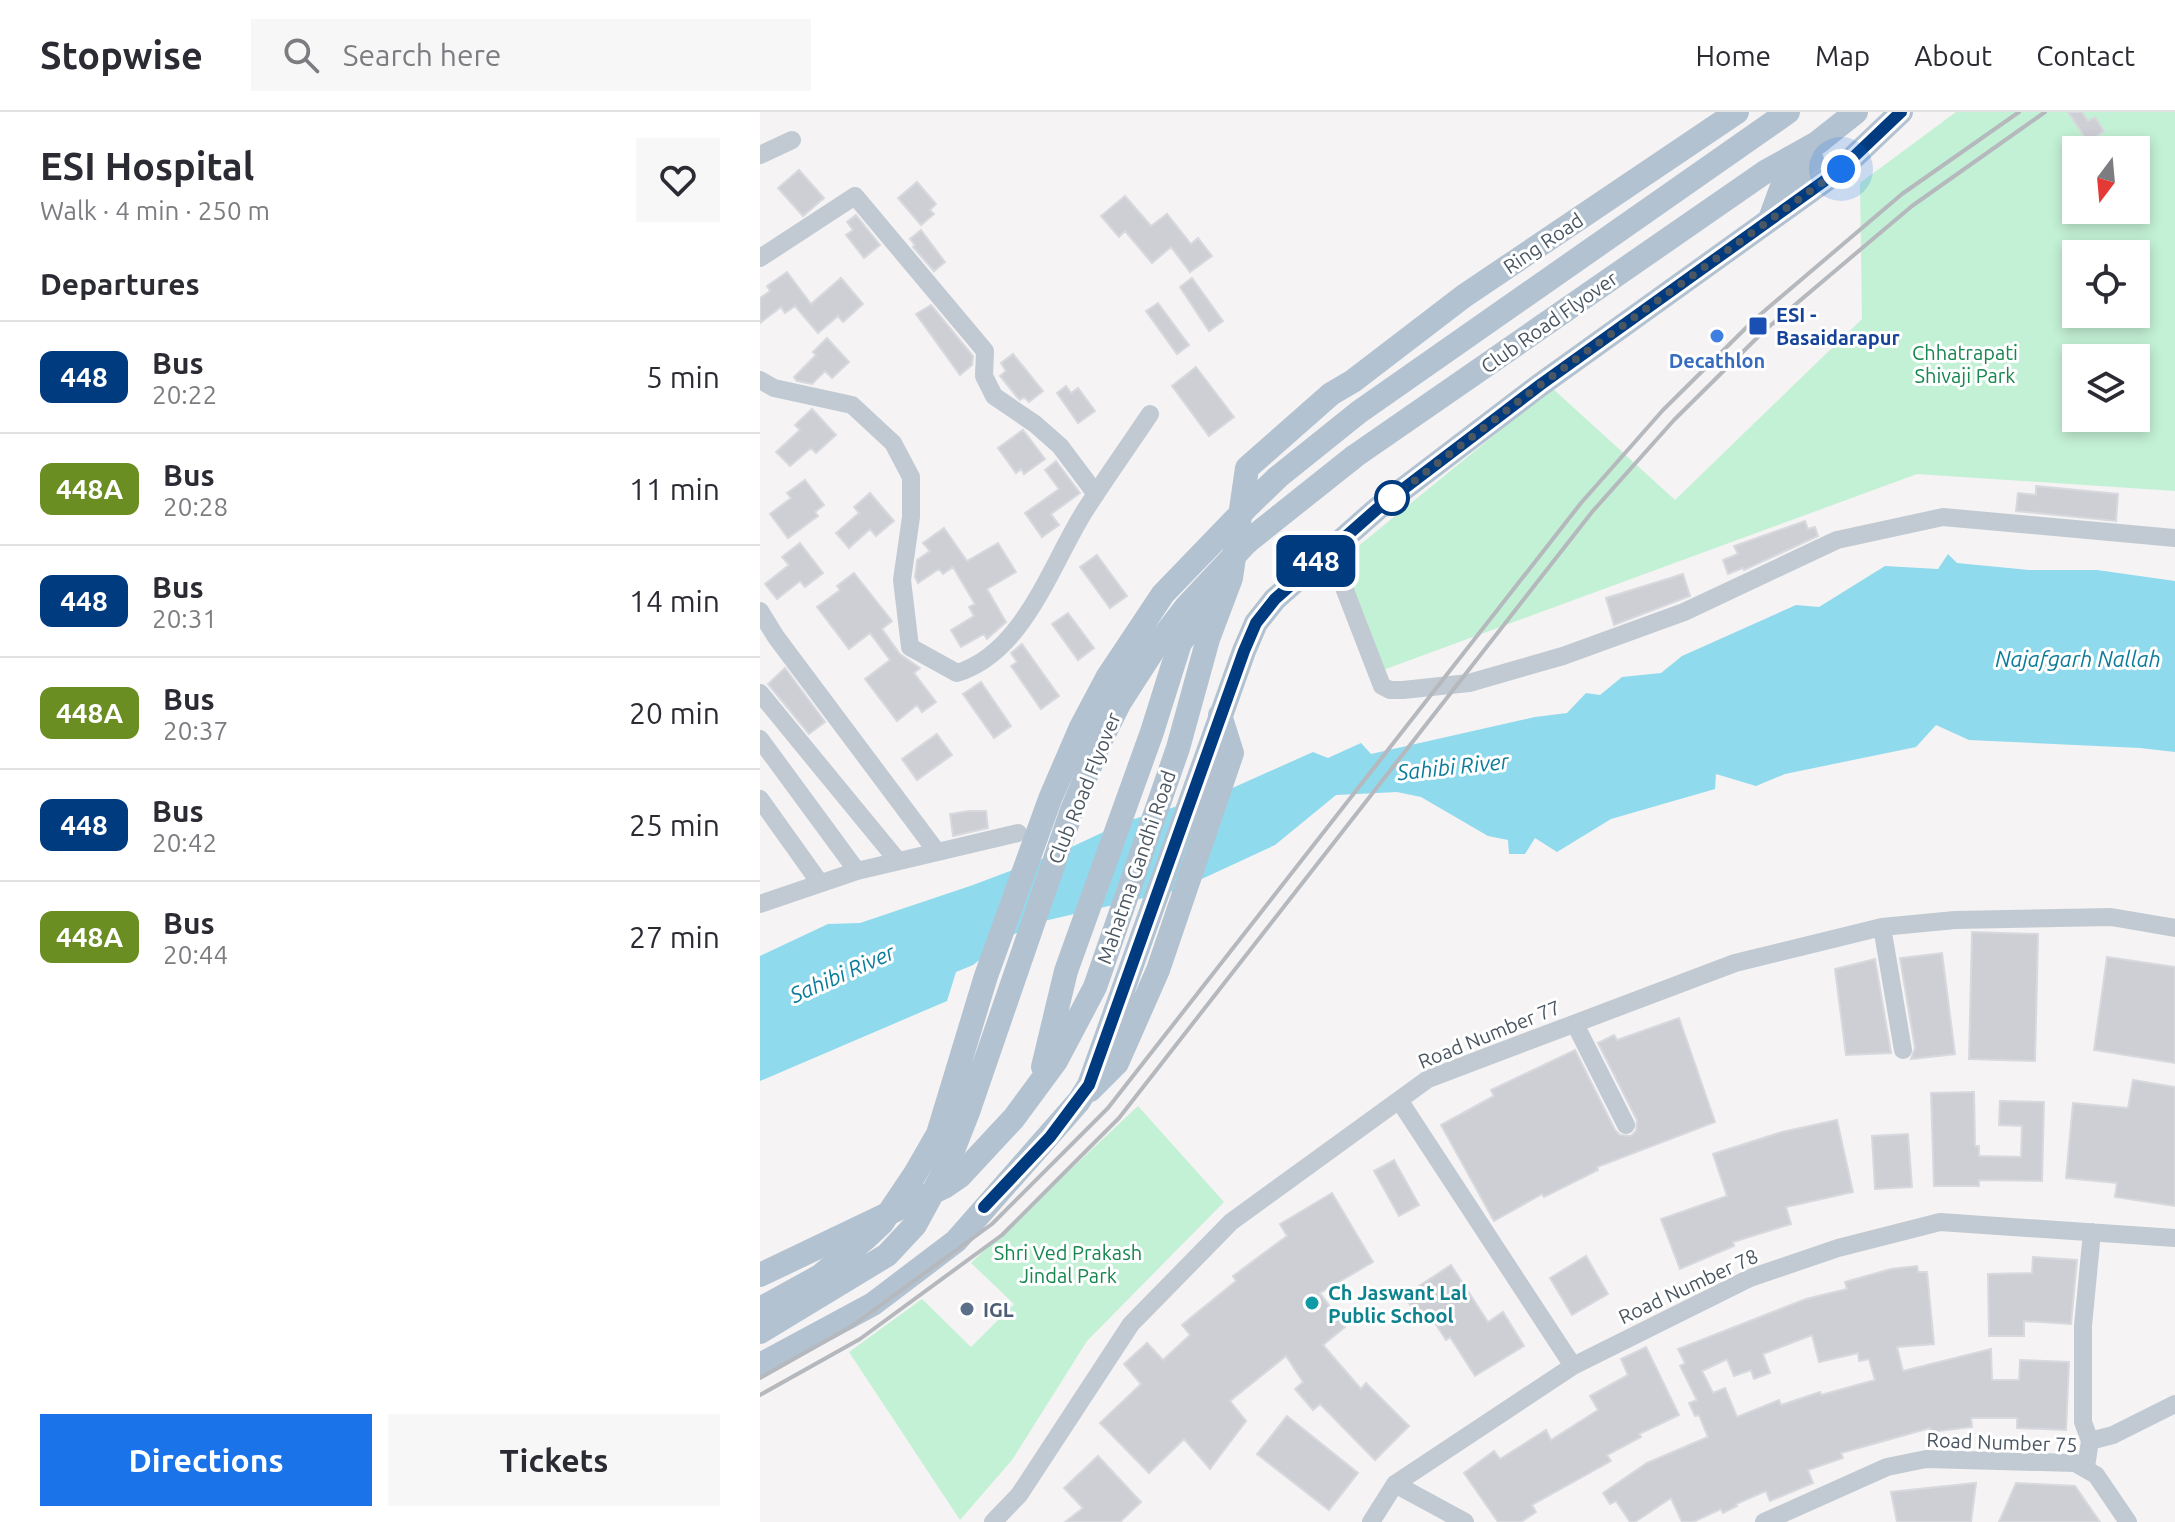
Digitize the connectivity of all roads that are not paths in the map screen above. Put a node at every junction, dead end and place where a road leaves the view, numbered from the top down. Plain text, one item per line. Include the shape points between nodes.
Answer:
1 (1737, 112) edge
2 (1859, 112) edge
3 (1901, 112) edge
4 (1785, 114) edge
5 (792, 140) dead end
6 (760, 155) edge
7 (1770, 219) junction
8 (760, 258) edge
9 (760, 380) edge
10 (1150, 414) dead end
11 (1247, 468) joint
12 (1096, 494) junction
13 (2175, 538) edge
14 (1324, 555) junction
15 (1231, 578) junction
16 (766, 624) edge
17 (760, 649) edge
18 (760, 693) edge
19 (1220, 715) junction
20 (760, 739) edge
21 (760, 799) edge
22 (1018, 833) dead end
23 (937, 852) junction
24 (898, 861) junction
25 (857, 871) junction
26 (820, 883) junction
27 (760, 903) edge
28 (1882, 927) junction
29 (2175, 928) edge
30 (1575, 1024) junction
31 (1903, 1050) dead end
32 (1038, 1085) junction
33 (1399, 1100) junction
34 (1079, 1101) junction
35 (1626, 1125) dead end
36 (2092, 1232) junction
37 (2175, 1238) edge
38 (760, 1275) edge
39 (760, 1309) edge
40 (760, 1332) edge
41 (760, 1365) edge
42 (1573, 1366) junction
43 (2175, 1404) edge
44 (2090, 1441) junction
45 (2086, 1467) junction
46 (1395, 1484) junction
47 (993, 1522) edge
48 (1371, 1522) edge
49 (1465, 1522) edge
50 (1764, 1522) edge
51 (2128, 1522) edge

1 - 11 main road, Ring Road via 1464,296 1331,394
2 - 7 main road via 1851,130 1784,181
2 - 40 main road, Club Road Flyover, bridge via 1355,456 1247,542 1186,607 1120,702 1100,742 968,1112 915,1225 887,1255
3 - 7 main road via 1841,169
4 - 39 main road, Club Road Flyover, bridge via 1359,412 1278,477 1163,594 1107,678 1050,799 986,976 938,1134 882,1223 820,1276
5 - 6 street
7 - 14 main road via 1540,385
8 - 12 street via 855,196 985,351 984,376 994,396 1060,446
9 - 12 street via 774,388 852,405 893,443 911,477 902,580 910,647 957,673 977,667 1023,622
10 - 12 street
11 - 15 main road, Mahatma Gandhi Road
13 - 14 street via 1943,517 1837,540 1684,612 1563,656 1469,683 1403,690 1382,686 1341,580
14 - 19 main road, Mahatma Gandhi Road via 1256,623
15 - 32 main road, Mahatma Gandhi Road via 1095,987
15 - 32 main road via 1180,643 1066,971
16 - 17 street
16 - 23 street
18 - 24 street
19 - 34 main road, Mahatma Gandhi Road
19 - 34 main road via 1232,753 1166,945 1117,1063
20 - 25 street
21 - 26 street
22 - 23 street
23 - 24 street
24 - 25 street
25 - 26 street
26 - 27 street
28 - 29 street, Road Number 77 via 2111,917
28 - 30 street, Road Number 77 via 1735,963
28 - 31 street
30 - 33 street, Road Number 77 via 1428,1079
30 - 35 street
32 - 38 main road, Mahatma Gandhi Road via 982,1155 944,1187
33 - 42 street
33 - 47 street, Road Number 77 via 1231,1222 1131,1324 1019,1495
34 - 41 main road via 956,1241 873,1304
36 - 37 street, Road Number 78
36 - 42 street, Road Number 78 via 1940,1222 1838,1248 1750,1278
36 - 44 street via 2083,1326 2083,1422
42 - 46 street, Road Number 78
43 - 44 street
44 - 45 street
45 - 50 street, Road Number 75 via 1926,1459 1873,1472
45 - 51 street, Road Number 75
46 - 48 street, Road Number 78
46 - 49 street

